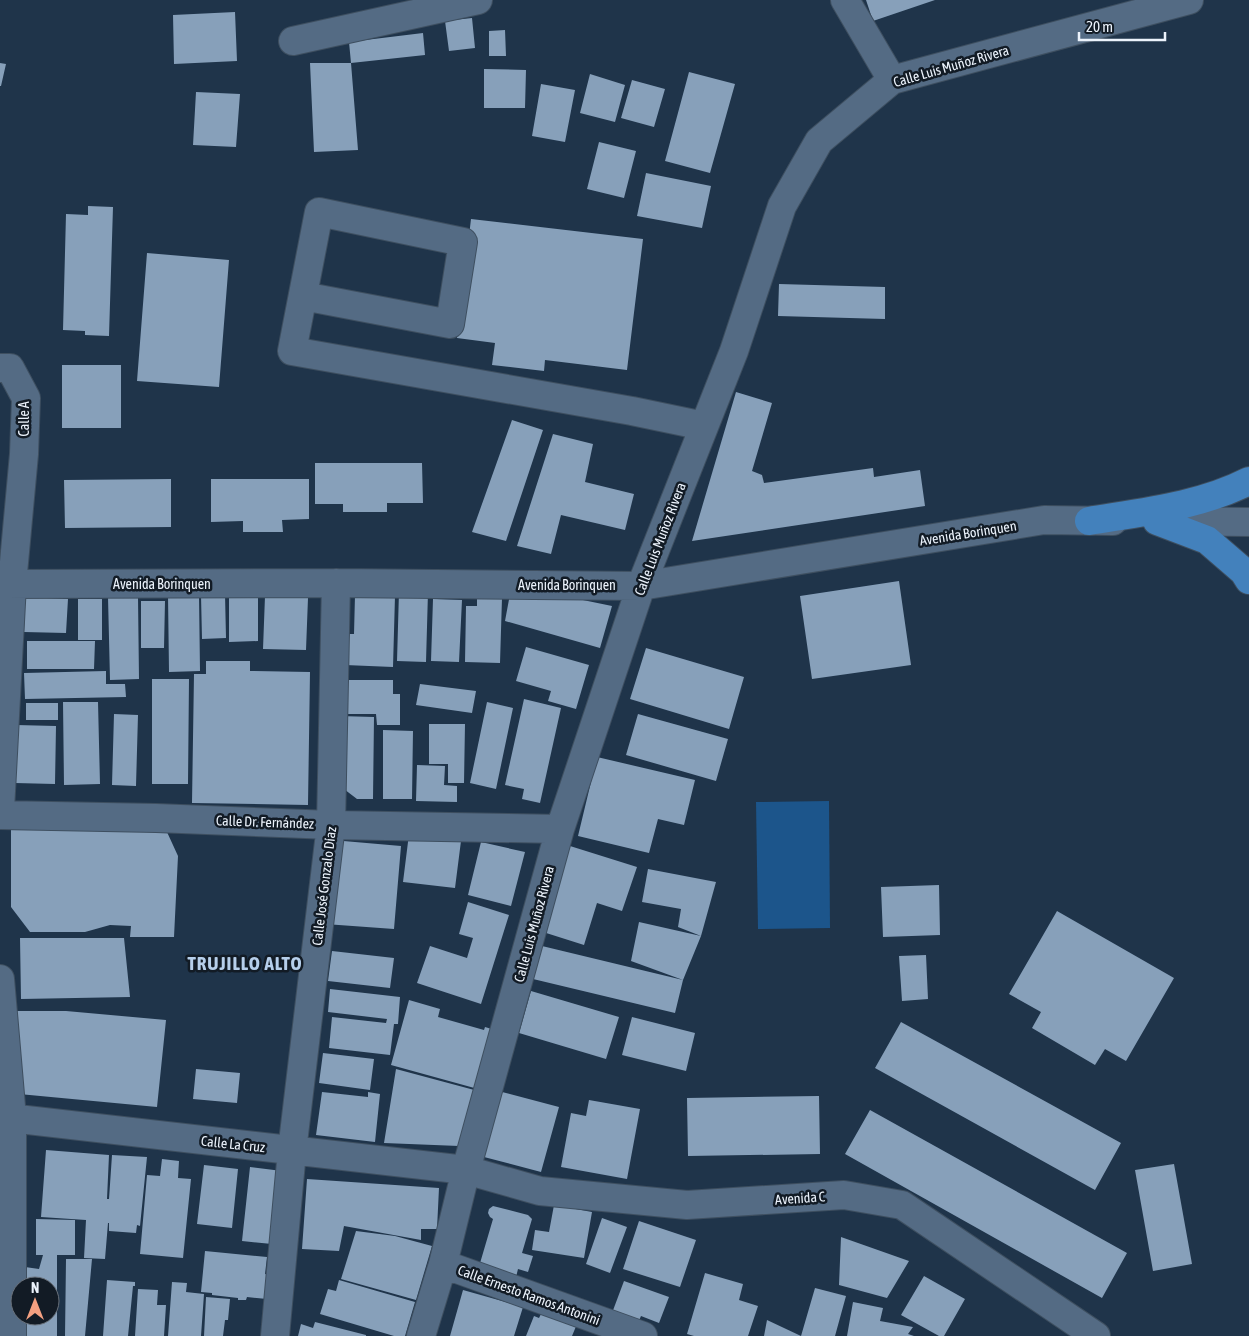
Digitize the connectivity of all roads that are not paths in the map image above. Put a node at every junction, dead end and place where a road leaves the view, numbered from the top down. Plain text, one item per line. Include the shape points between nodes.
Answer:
1 (478, 0) edge
2 (844, 0) edge
3 (1189, 0) edge
4 (293, 41) dead end
5 (892, 80) junction
6 (303, 296) junction
7 (0, 368) edge
8 (704, 426) junction
9 (1249, 481) edge
10 (1089, 521) junction
11 (1157, 521) junction
12 (1249, 522) edge
13 (1249, 580) edge
14 (336, 583) junction
15 (6, 584) edge
16 (641, 586) junction
17 (0, 810) edge
18 (0, 815) edge
19 (331, 825) junction
20 (560, 828) junction
21 (0, 979) edge
22 (6, 1117) edge
23 (292, 1151) junction
24 (466, 1170) junction
25 (443, 1264) junction
26 (12, 1336) edge
27 (275, 1336) edge
28 (421, 1336) edge
29 (643, 1336) edge
30 (1096, 1336) edge

1 - 4 street
2 - 5 street
3 - 5 street, Calle Luis Muñoz Rivera
5 - 8 street, Calle Luis Muñoz Rivera via 819,140 782,206 734,351
6 - 6 street via 319,212 463,242 450,324
6 - 8 street via 292,351
7 - 15 street, Calle A via 10,368 26,398 24,454
8 - 16 street, Calle Luis Muñoz Rivera
9 - 10 main road via 1229,491 1169,508
10 - 11 street, Avenida Borinquen
10 - 16 street, Avenida Borinquen via 1044,520
11 - 12 street, Avenida Borinquen
11 - 13 main road via 1207,540
14 - 15 street, Avenida Borinquen
14 - 16 street, Avenida Borinquen
14 - 19 street, Calle José Gonzalo Díaz
15 - 17 street
16 - 20 street, Calle Luis Muñoz Rivera
18 - 19 street, Calle Dr. Fernández
19 - 20 street, Calle Dr. Fernández
19 - 23 street, Calle José Gonzalo Díaz
20 - 24 street, Calle Luis Muñoz Rivera
21 - 22 street
22 - 23 street, Calle La Cruz
22 - 26 street
23 - 24 street, Calle La Cruz
23 - 27 street, Calle José Gonzalo Díaz
24 - 25 street, Calle Luis Muñoz Rivera
24 - 30 street, Avenida C via 540,1190 686,1205 844,1195 902,1205
25 - 28 street, Calle Luis Muñoz Rivera
25 - 29 street, Calle Ernesto Ramos Antonini

